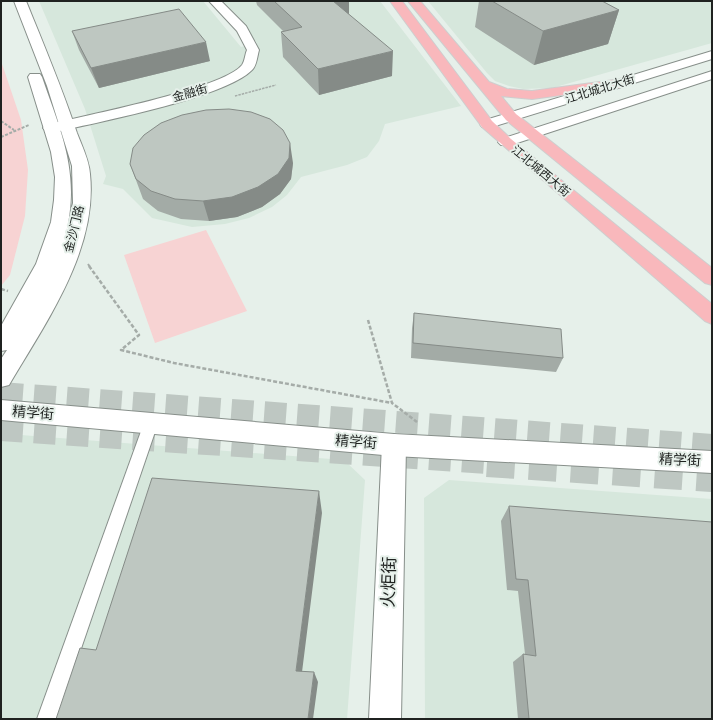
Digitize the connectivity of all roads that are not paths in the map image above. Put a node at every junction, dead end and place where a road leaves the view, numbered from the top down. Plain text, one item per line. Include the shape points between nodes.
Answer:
1 (8, 1) edge
2 (20, 1) edge
3 (215, 1) edge
4 (396, 1) edge
5 (414, 1) edge
6 (712, 55) edge
7 (712, 75) edge
8 (622, 83) junction
9 (485, 85) junction
10 (511, 117) junction
11 (67, 124) junction
12 (487, 124) junction
13 (51, 128) junction
14 (531, 134) junction
15 (506, 142) junction
16 (712, 278) edge
17 (712, 316) edge
18 (1, 343) edge
19 (1, 378) edge
20 (1, 410) edge
21 (151, 423) junction
22 (394, 445) junction
23 (712, 462) edge
24 (47, 719) edge
25 (384, 719) edge

1 - 13 street, 金沙门路
2 - 11 street, 金沙门路
3 - 11 street, 金融街 via 242,29 253,50 247,68 224,83
4 - 12 main road, 江北城西大街
5 - 9 main road, 江北城西大街
6 - 8 street, 江北城北大街
7 - 14 street, 江北城北大街
8 - 9 main road via 532,95 505,93
8 - 10 street, 江北城北大街
9 - 10 main road, 江北城西大街
10 - 12 street, 江北城北大街
10 - 14 main road, 江北城西大街
11 - 13 street, 金融街
11 - 19 street, 金沙门路 via 82,174 81,208 75,235 64,267 46,302
12 - 15 main road, 江北城西大街
13 - 18 street, 金沙门路 via 60,156 63,177 63,205 56,237 46,266 32,293
14 - 15 street, 江北城北大街
14 - 16 main road, 江北城西大街
15 - 17 main road, 江北城西大街
20 - 21 street, 精学街
21 - 22 street, 精学街
21 - 24 lane
22 - 23 street, 精学街
22 - 25 street, 火炬街

